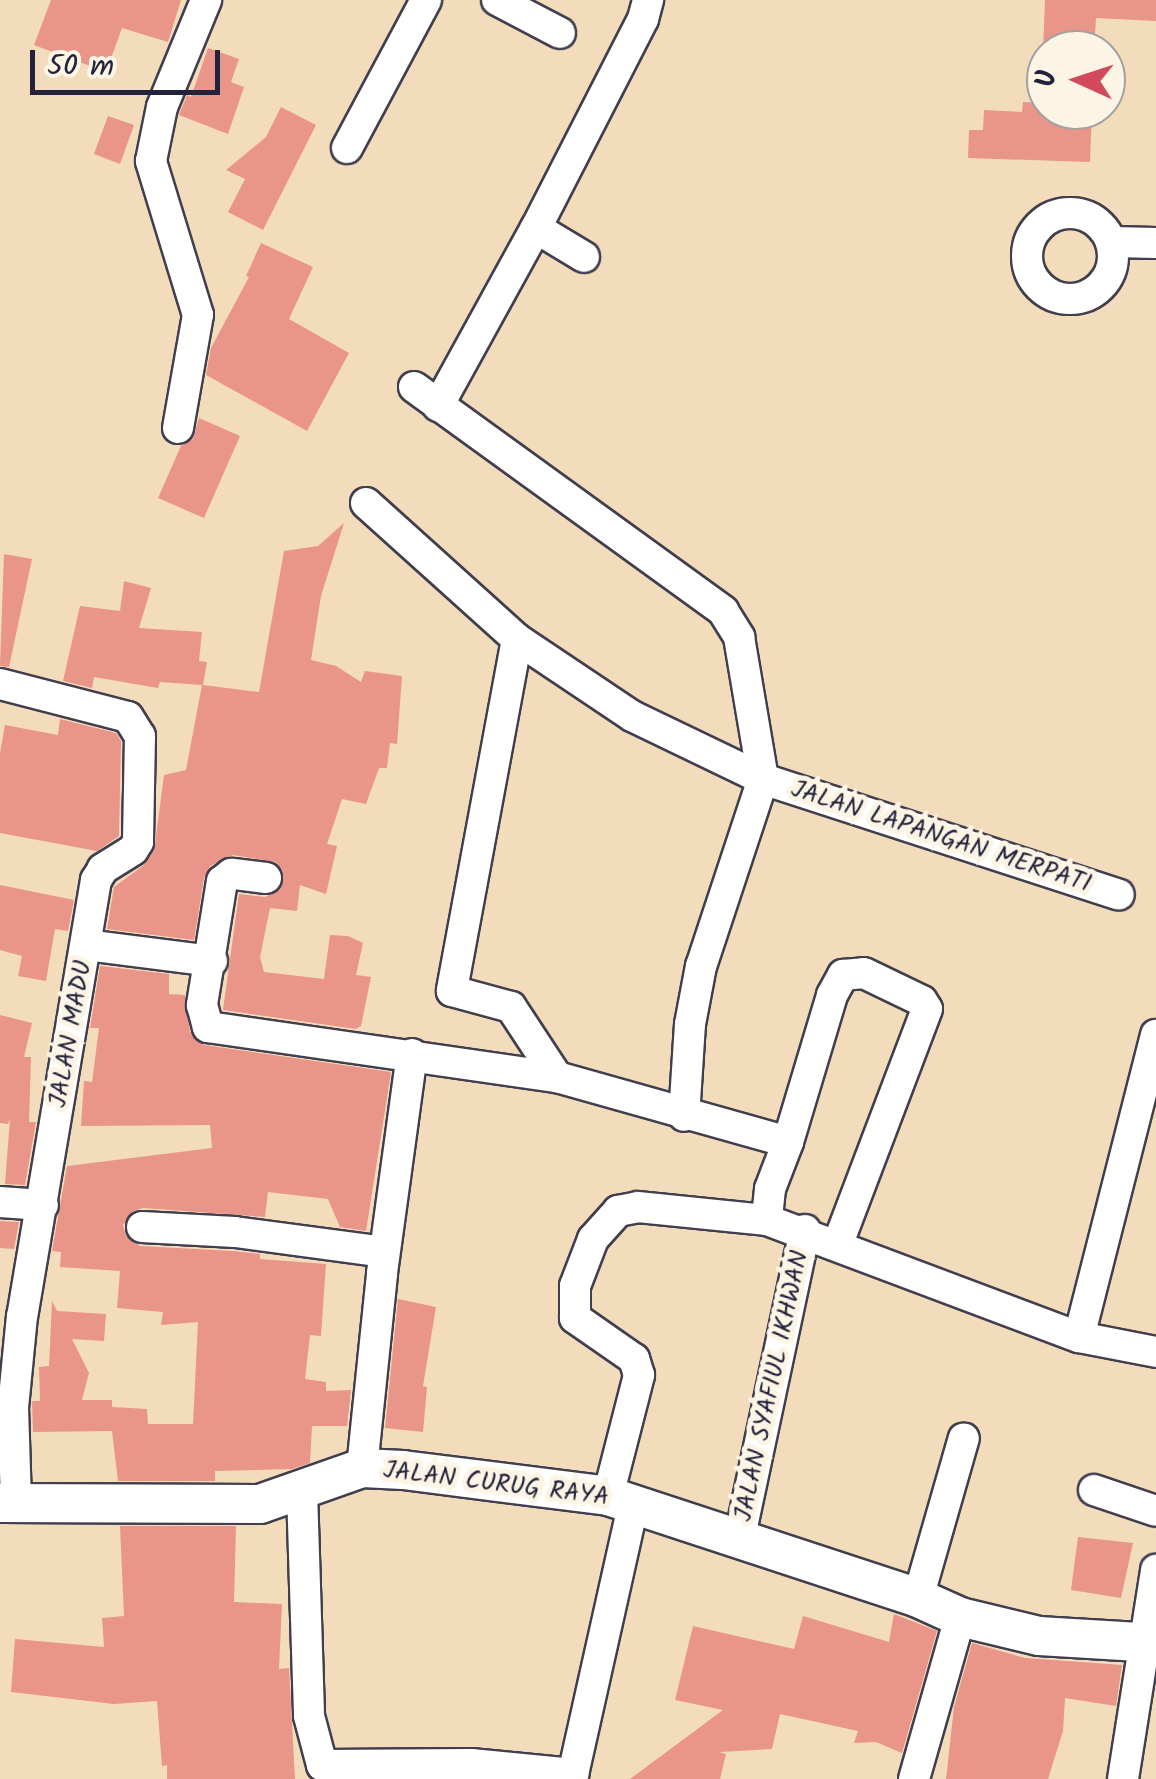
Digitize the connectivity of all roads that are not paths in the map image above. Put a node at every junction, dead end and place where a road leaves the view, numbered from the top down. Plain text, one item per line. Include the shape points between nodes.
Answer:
1 (206, 0) edge
2 (426, 0) edge
3 (497, 0) edge
4 (648, 0) edge
5 (560, 32) dead end
6 (347, 148) dead end
7 (536, 228) junction
8 (1156, 242) edge
9 (584, 257) dead end
10 (1156, 261) edge
11 (178, 428) dead end
12 (366, 502) dead end
13 (517, 640) junction
14 (1, 690) edge
15 (763, 779) junction
16 (266, 878) dead end
17 (1119, 895) dead end
18 (86, 945) junction
19 (212, 961) junction
20 (1156, 1034) edge
21 (412, 1054) junction
22 (556, 1077) junction
23 (684, 1116) junction
24 (788, 1142) junction
25 (0, 1202) edge
26 (43, 1205) junction
27 (767, 1220) junction
28 (142, 1227) dead end
29 (804, 1230) junction
30 (838, 1243) junction
31 (384, 1252) junction
32 (1079, 1337) junction
33 (1156, 1352) edge
34 (964, 1438) dead end
35 (362, 1468) junction
36 (1094, 1490) dead end
37 (302, 1491) junction
38 (621, 1499) junction
39 (8, 1504) edge
40 (1156, 1512) edge
41 (739, 1541) junction
42 (1156, 1570) edge
43 (918, 1598) junction
44 (960, 1617) junction
45 (1150, 1643) edge
46 (334, 1772) edge
47 (573, 1776) edge
48 (914, 1779) edge
49 (1123, 1779) edge

1 - 11 street via 162,107 151,161 198,315
2 - 6 street
3 - 5 street
4 - 7 street
7 - 9 street
7 - 15 street via 426,396 723,611 739,637
8 - 10 street via 1113,251
12 - 13 street, JALAN LAPANGAN MERPATI
13 - 15 street, JALAN LAPANGAN MERPATI via 632,716
13 - 22 street via 450,983 465,997 511,1007
14 - 18 street, JALAN MADU via 128,717 138,727 138,842 96,880
15 - 17 street, JALAN LAPANGAN MERPATI
15 - 23 street via 701,966
16 - 19 street via 225,874
18 - 19 street
18 - 26 street, JALAN MADU
19 - 21 street via 202,1005 208,1027
20 - 32 street
21 - 22 street
21 - 31 street
22 - 23 street
23 - 24 street
24 - 27 street
24 - 30 street via 843,975 864,973 916,996 926,1009
25 - 26 street
26 - 39 street, JALAN MADU via 15,1360
27 - 29 street
27 - 38 street via 638,1206 618,1211 592,1239 575,1286 576,1318 634,1359 639,1375
28 - 31 street
29 - 30 street
29 - 41 street, JALAN SYAFIUL IKHWAN
30 - 32 street
31 - 35 street
32 - 33 street
34 - 43 street
35 - 37 street, JALAN CURUG RAYA
35 - 38 street, JALAN CURUG RAYA
36 - 40 street
37 - 39 street, JALAN CURUG RAYA via 260,1504
37 - 46 street via 309,1716 316,1754
38 - 41 street, JALAN CURUG RAYA
38 - 47 street
41 - 43 street, JALAN CURUG RAYA
42 - 45 street
43 - 44 street, JALAN CURUG RAYA
44 - 45 street, JALAN CURUG RAYA via 1039,1636
44 - 48 street
45 - 49 street
46 - 47 street via 470,1764

